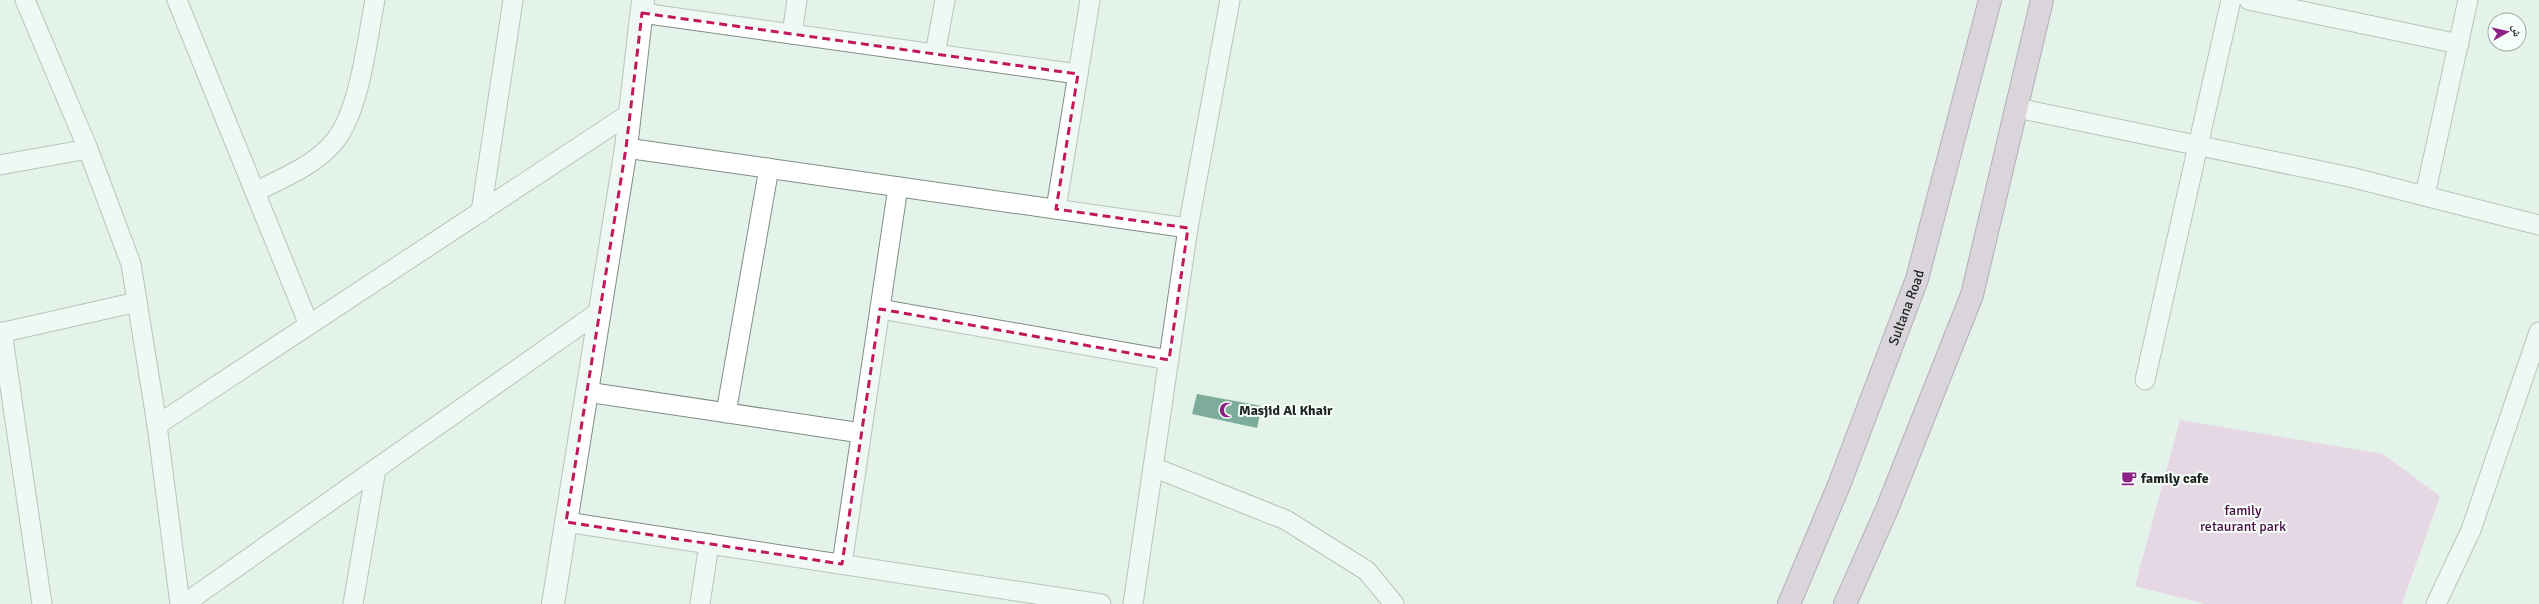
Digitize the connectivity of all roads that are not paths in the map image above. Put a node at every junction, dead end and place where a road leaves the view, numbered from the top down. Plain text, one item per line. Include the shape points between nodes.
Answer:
1 (25, 0) edge
2 (177, 0) edge
3 (375, 0) edge
4 (513, 0) edge
5 (797, 0) edge
6 (945, 0) edge
7 (1090, 0) edge
8 (1230, 0) edge
9 (1990, 0) edge
10 (2042, 0) edge
11 (2231, 0) edge
12 (2249, 0) edge
13 (2468, 0) edge
14 (643, 7) edge
15 (792, 34) junction
16 (2459, 44) junction
17 (935, 54) junction
18 (1078, 74) junction
19 (2017, 108) junction
20 (629, 114) junction
21 (2199, 146) junction
22 (626, 148) junction
23 (88, 149) junction
24 (0, 165) edge
25 (769, 168) junction
26 (898, 187) junction
27 (255, 192) junction
28 (2425, 195) junction
29 (1056, 209) junction
30 (481, 212) junction
31 (2539, 225) edge
32 (1188, 228) junction
33 (137, 302) junction
34 (880, 309) junction
35 (600, 311) junction
36 (309, 325) junction
37 (1, 332) edge
38 (2539, 332) edge
39 (1169, 360) junction
40 (2145, 380) dead end
41 (587, 392) junction
42 (726, 413) junction
43 (157, 426) junction
44 (861, 433) junction
45 (1153, 467) junction
46 (376, 469) junction
47 (566, 522) junction
48 (710, 544) junction
49 (842, 564) junction
50 (1001, 596) edge
51 (42, 604) edge
52 (180, 604) edge
53 (184, 604) edge
54 (353, 604) edge
55 (553, 604) edge
56 (700, 604) edge
57 (1101, 604) edge
58 (1133, 604) edge
59 (1394, 604) edge
60 (1789, 604) edge
61 (1845, 604) edge
62 (2436, 604) edge

1 - 23 street
2 - 27 street
3 - 27 street via 354,104 347,123 334,143 304,168
4 - 30 street
5 - 15 street
6 - 17 street
7 - 18 street
8 - 32 street
9 - 60 main road, Sultana Road via 1917,279 1839,485
10 - 19 main road
11 - 21 street
12 - 16 street
13 - 16 street
14 - 15 street
14 - 20 street
15 - 17 street
16 - 28 street
17 - 18 street
18 - 29 street
19 - 21 street
19 - 61 main road via 1972,296 1887,509
20 - 22 street
20 - 30 street
21 - 28 street
21 - 40 street
22 - 25 street
22 - 35 street
23 - 24 street
23 - 33 street via 131,264
25 - 26 street
25 - 42 street
26 - 29 street
26 - 34 street
27 - 36 street
28 - 31 street
29 - 32 street
30 - 36 street
32 - 39 street
33 - 37 street
33 - 43 street
34 - 39 street
34 - 44 street
35 - 41 street
35 - 46 street
36 - 43 street
37 - 51 street
38 - 62 street via 2471,530
39 - 45 street
41 - 42 street
41 - 47 street
42 - 44 street
43 - 52 street
44 - 49 street
45 - 58 street
45 - 59 street via 1286,520 1366,571
46 - 53 street
46 - 54 street
47 - 48 street
47 - 55 street
48 - 49 street
48 - 56 street
49 - 50 street
50 - 57 street

